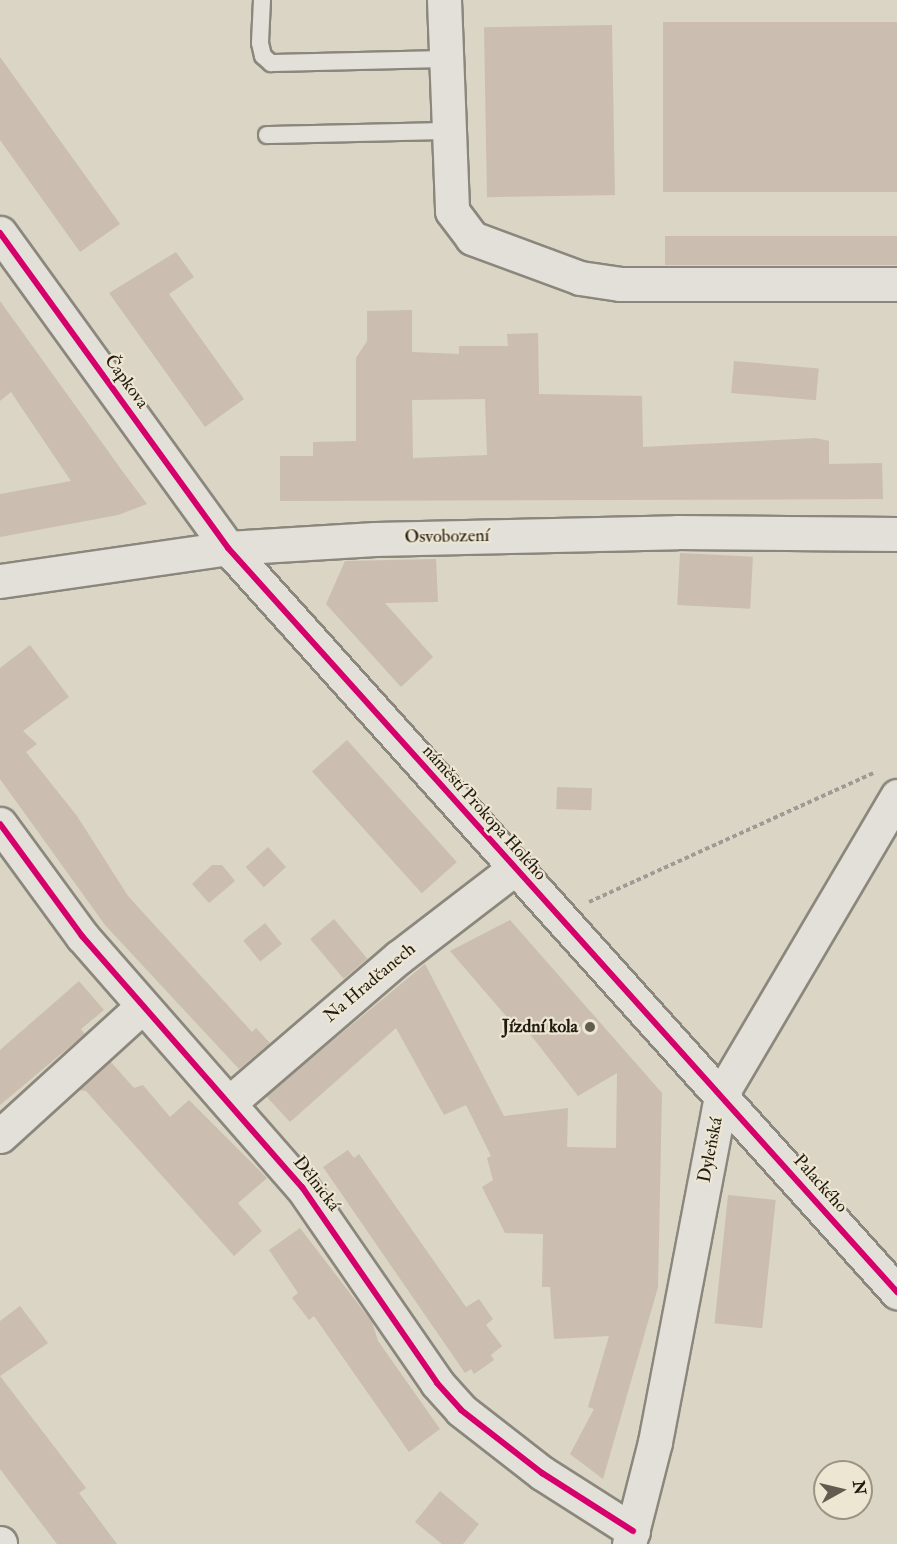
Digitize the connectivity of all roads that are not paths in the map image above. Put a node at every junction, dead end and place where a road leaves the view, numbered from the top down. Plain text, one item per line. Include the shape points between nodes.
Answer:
1 (262, 0) edge
2 (444, 0) edge
3 (446, 59) junction
4 (447, 131) junction
5 (267, 135) dead end
6 (0, 233) edge
7 (897, 284) edge
8 (897, 534) edge
9 (228, 548) junction
10 (0, 580) edge
11 (892, 782) edge
12 (0, 824) edge
13 (515, 868) junction
14 (142, 1007) junction
15 (721, 1095) junction
16 (229, 1103) junction
17 (0, 1136) edge
18 (897, 1292) edge
19 (631, 1537) edge

1 - 3 lane via 260,43 263,56 271,63
2 - 3 street
3 - 4 street
4 - 5 lane
4 - 7 street via 452,211 461,230 499,252 620,284
6 - 9 street, Čapkova
8 - 9 street, Osvobození via 677,532
9 - 10 street, Osvobození
9 - 13 street, náměstí Prokopa Holého
11 - 15 street, Dyleňská
12 - 14 street, Dělnická
13 - 15 street, náměstí Prokopa Holého
13 - 16 street, Na Hradčanech via 399,957
14 - 16 street, Dělnická
14 - 17 street
15 - 18 street, Palackého
15 - 19 street, Dyleňská
16 - 19 street, Dělnická via 302,1187 412,1350 461,1410

